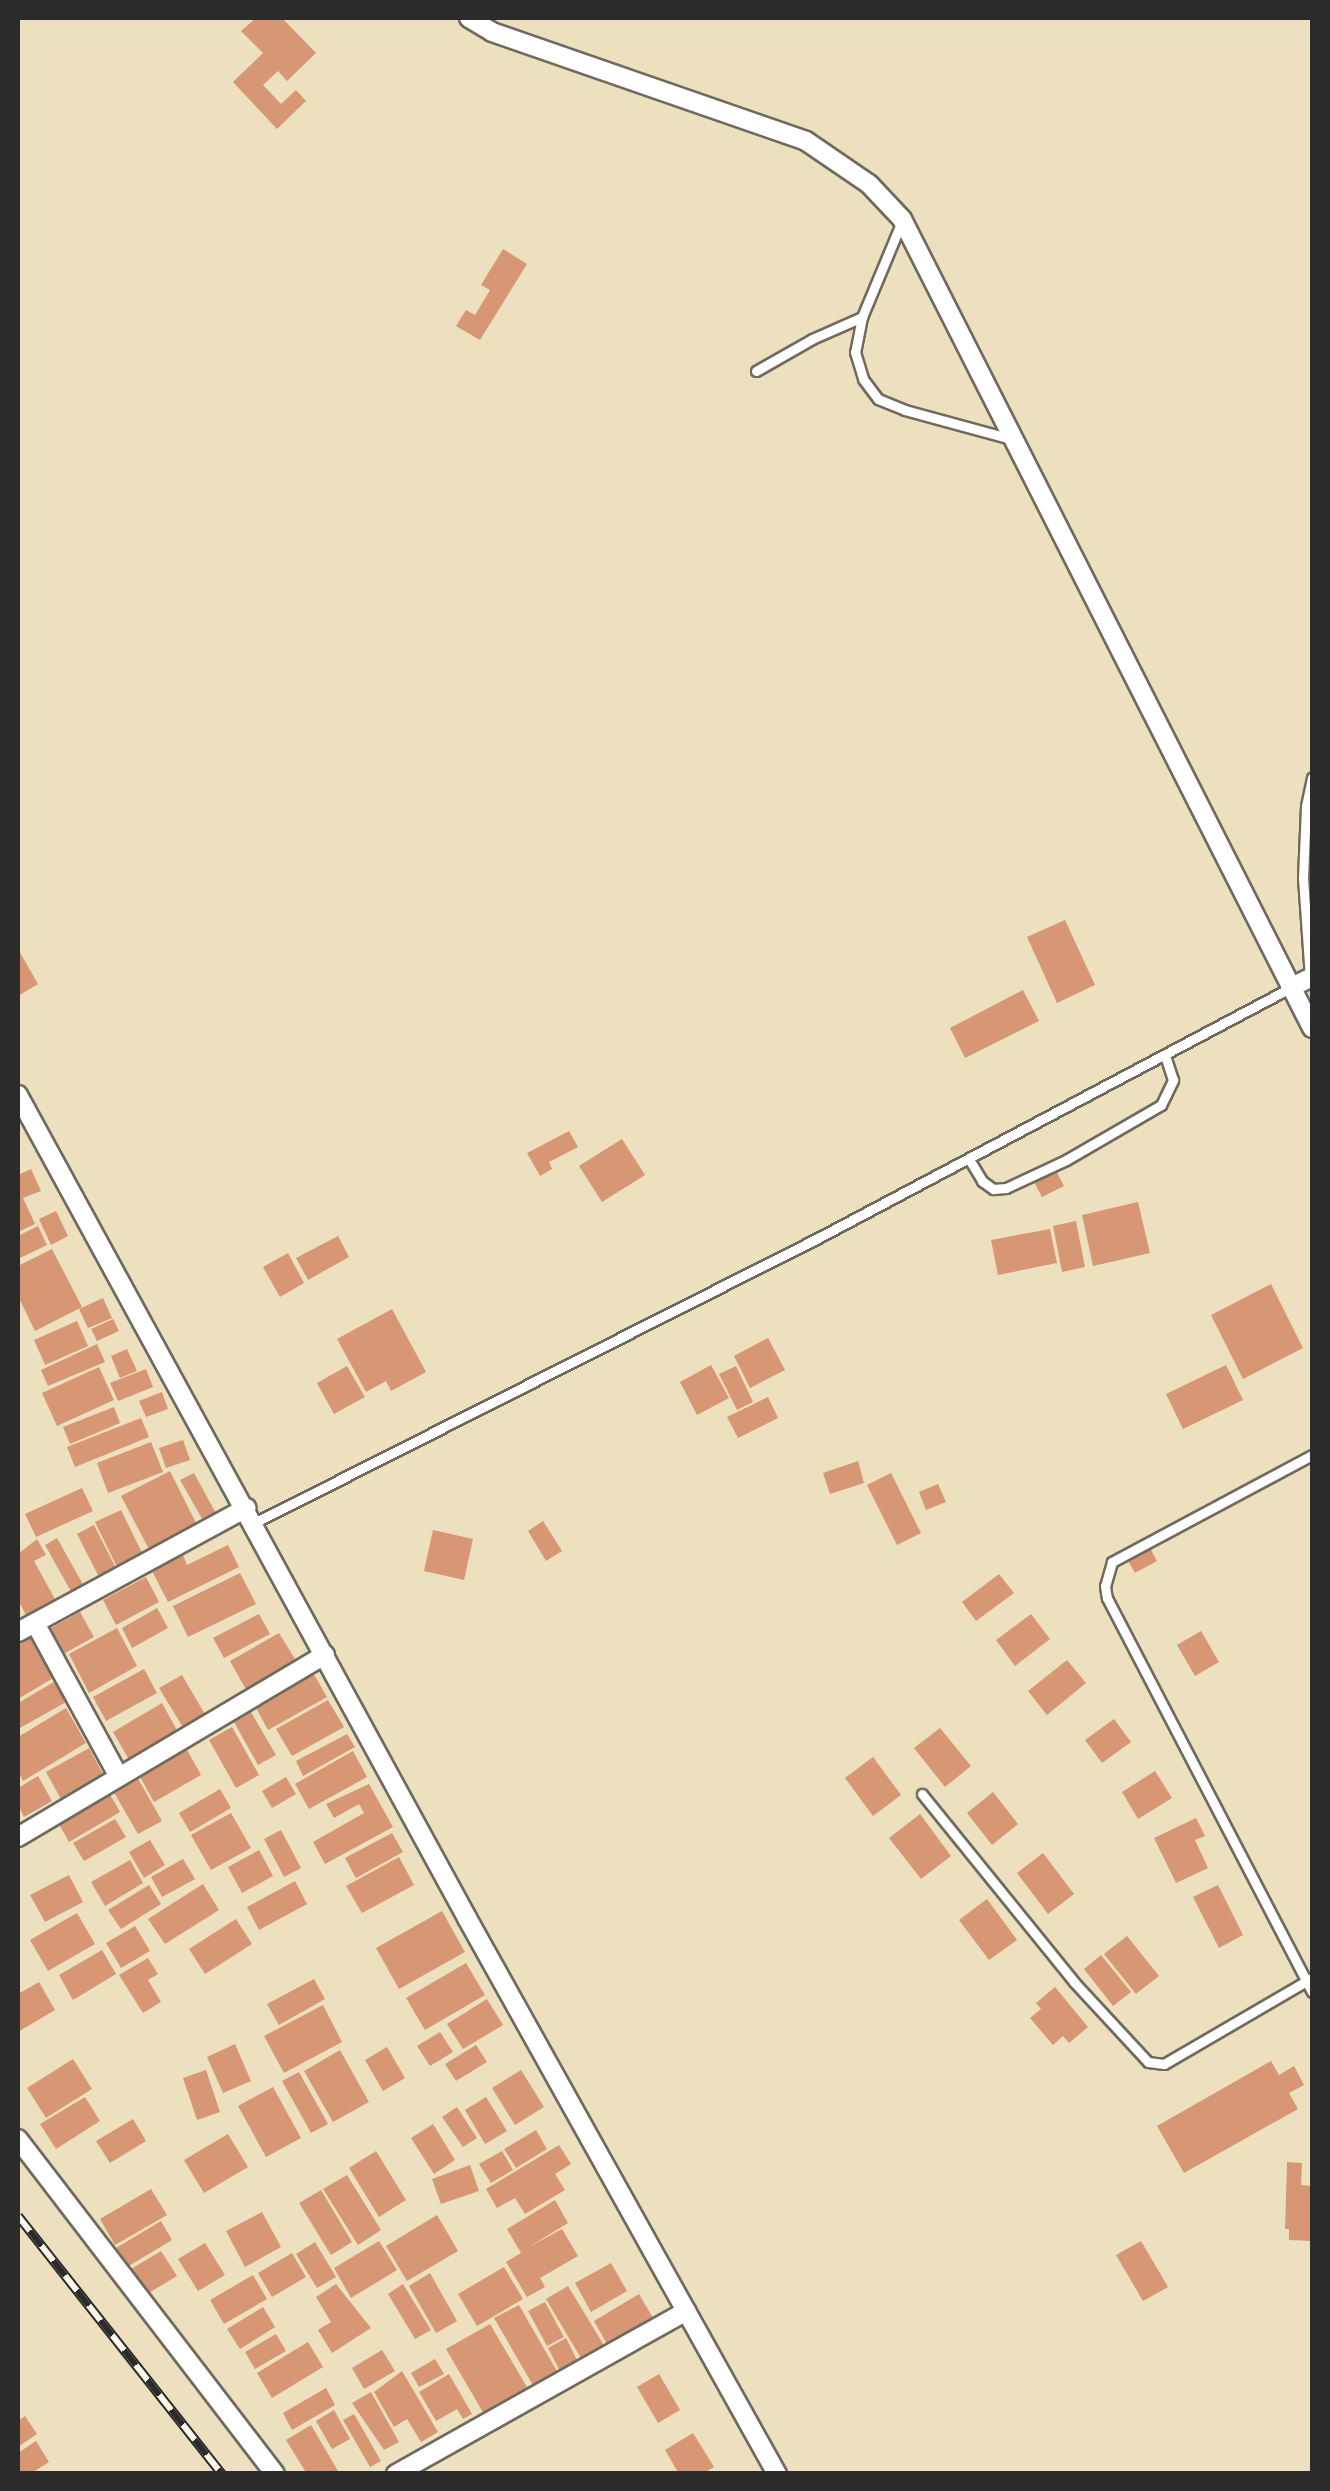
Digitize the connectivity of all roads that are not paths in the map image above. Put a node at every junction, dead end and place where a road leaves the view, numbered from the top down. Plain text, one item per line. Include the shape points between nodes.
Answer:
1 (469, 18) edge
2 (902, 219) junction
3 (862, 317) junction
4 (756, 372) dead end
5 (1011, 439) junction
6 (1312, 778) edge
7 (1310, 940) edge
8 (1312, 978) edge
9 (1290, 988) junction
10 (1312, 1028) edge
11 (1165, 1055) junction
12 (18, 1095) edge
13 (968, 1158) junction
14 (1312, 1455) edge
15 (250, 1515) junction
16 (26, 1628) edge
17 (325, 1654) junction
18 (120, 1777) junction
19 (922, 1794) dead end
20 (18, 1837) edge
21 (1310, 1980) edge
22 (1312, 1992) edge
23 (18, 2139) edge
24 (686, 2311) junction
25 (275, 2474) edge
26 (396, 2474) edge
27 (778, 2474) edge

1 - 2 street via 492,32 806,141 870,184
2 - 3 lane
2 - 5 street
3 - 4 lane
3 - 5 lane via 855,352 862,379 878,399
5 - 9 street
6 - 7 lane via 1303,878
7 - 8 lane
8 - 9 street
9 - 10 street
9 - 11 lane
11 - 13 lane
11 - 13 lane via 1173,1080 1161,1105 1066,1160 994,1188
12 - 15 street
13 - 15 lane via 480,1412
14 - 21 lane via 1112,1562 1104,1586
15 - 16 street
15 - 17 street
16 - 18 street
17 - 18 street
17 - 24 street
18 - 20 street
19 - 21 lane via 1148,2062 1164,2064
21 - 22 lane
23 - 25 street
24 - 26 street
24 - 27 street

